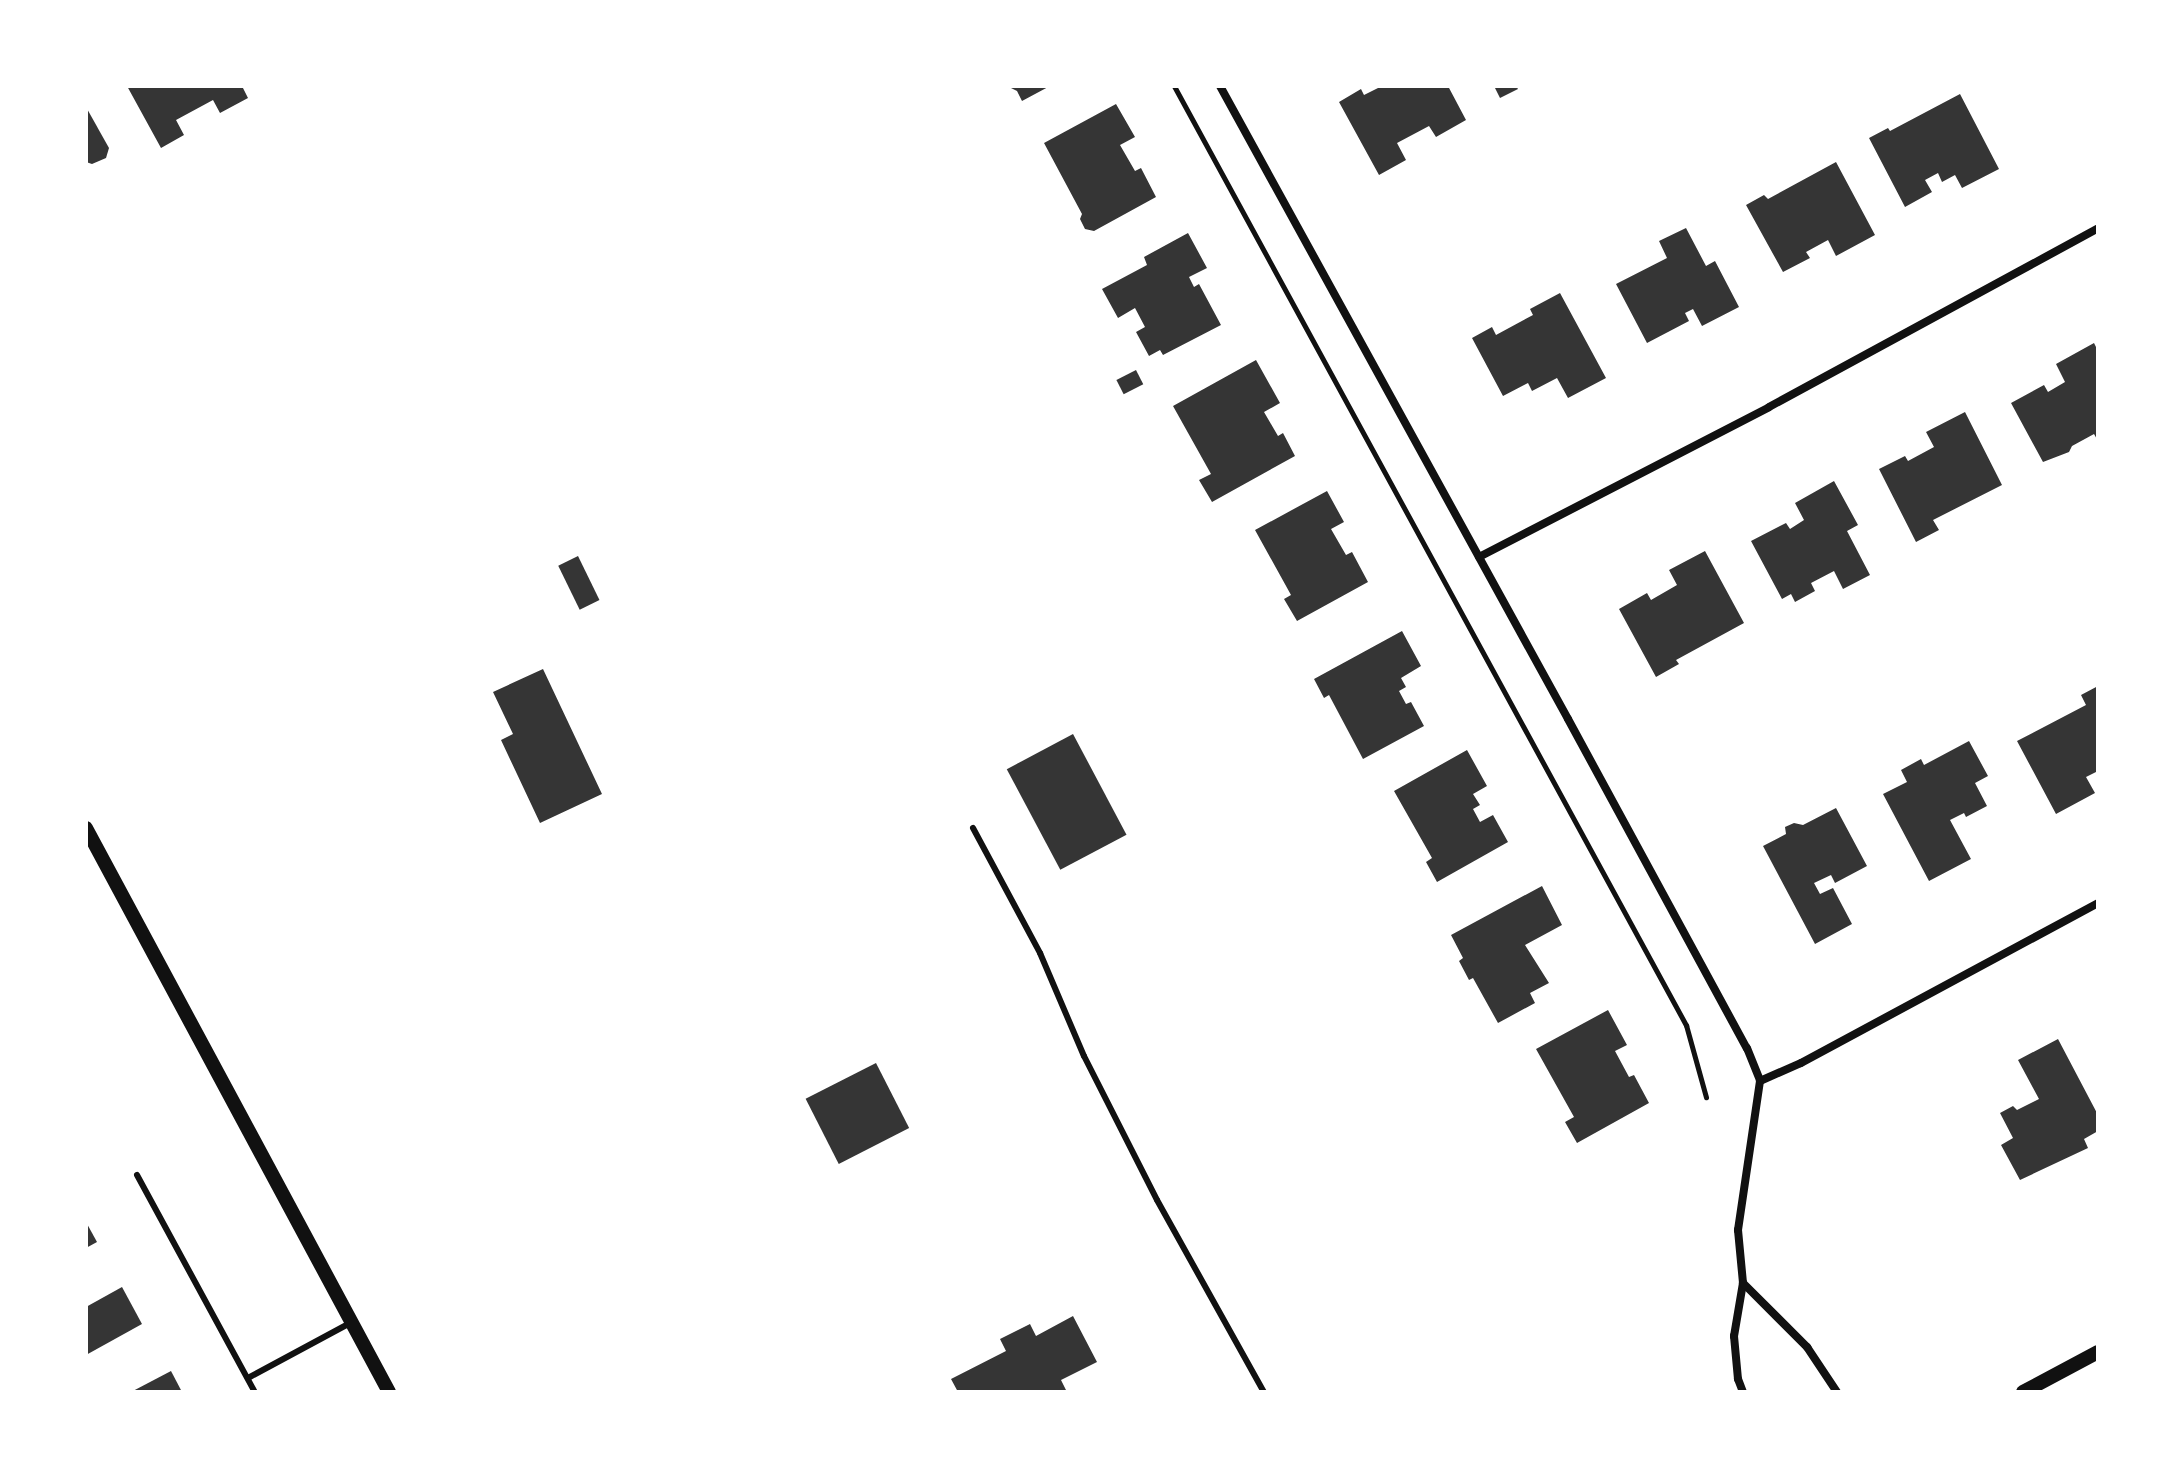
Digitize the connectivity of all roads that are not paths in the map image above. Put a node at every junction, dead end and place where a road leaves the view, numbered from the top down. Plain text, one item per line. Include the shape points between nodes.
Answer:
1 (1220, 86) edge
2 (2098, 228) edge
3 (1479, 557) junction
4 (86, 828) edge
5 (973, 828) dead end
6 (2098, 903) edge
7 (1760, 1081) junction
8 (137, 1175) dead end
9 (1743, 1283) junction
10 (352, 1322) junction
11 (2098, 1352) edge
12 (248, 1378) junction
13 (255, 1392) edge
14 (389, 1392) edge
15 (1264, 1392) edge
16 (1743, 1392) edge
17 (1837, 1392) edge
18 (2023, 1392) edge

1 - 3 street
2 - 3 street
3 - 7 street via 1747,1048
4 - 10 street
5 - 15 lane via 1040,953 1143,1174
6 - 7 street
7 - 9 street via 1738,1230
8 - 12 lane
9 - 16 street via 1734,1336
9 - 17 street via 1807,1347
10 - 12 lane
10 - 14 street
11 - 18 street
12 - 13 lane

